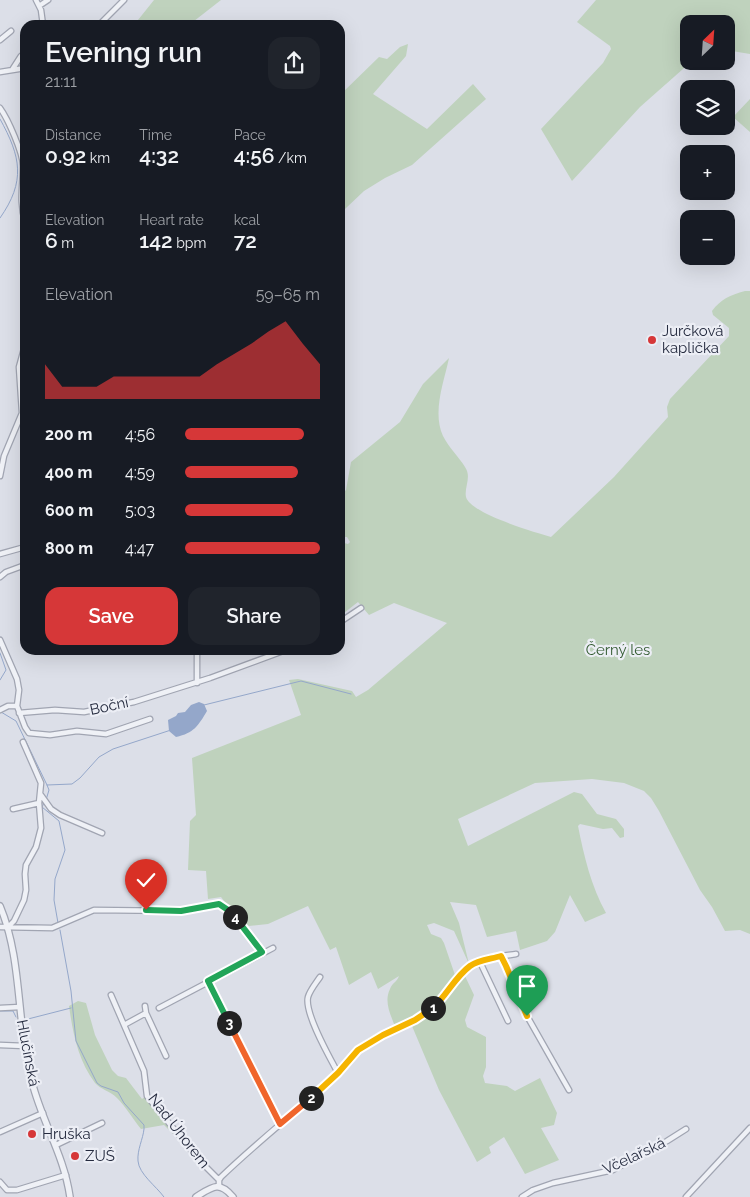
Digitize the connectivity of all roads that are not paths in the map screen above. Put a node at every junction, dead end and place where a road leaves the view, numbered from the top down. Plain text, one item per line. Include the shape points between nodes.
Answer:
1 (36, 0) edge
2 (48, 0) edge
3 (124, 0) edge
4 (40, 6) junction
5 (42, 20) edge
6 (104, 20) edge
7 (11, 31) dead end
8 (0, 40) edge
9 (20, 58) edge
10 (20, 69) edge
11 (12, 70) junction
12 (0, 72) edge
13 (0, 108) edge
14 (20, 148) edge
15 (20, 363) edge
16 (20, 376) edge
17 (20, 420) edge
18 (0, 476) edge
19 (20, 548) edge
20 (0, 554) edge
21 (20, 567) edge
22 (0, 577) edge
23 (361, 608) dead end
24 (345, 619) edge
25 (0, 640) edge
26 (197, 655) edge
27 (272, 655) edge
28 (196, 683) junction
29 (17, 706) junction
30 (0, 710) edge
31 (19, 713) junction
32 (150, 719) dead end
33 (23, 742) dead end
34 (44, 798) junction
35 (39, 803) junction
36 (13, 809) dead end
37 (102, 833) dead end
38 (0, 906) edge
39 (0, 927) edge
40 (8, 927) junction
41 (273, 948) dead end
42 (262, 952) junction
43 (516, 954) dead end
44 (501, 956) junction
45 (480, 962) junction
46 (320, 978) dead end
47 (208, 981) junction
48 (111, 995) dead end
49 (145, 1006) dead end
50 (20, 1007) junction
51 (0, 1008) edge
52 (159, 1008) dead end
53 (146, 1014) junction
54 (508, 1021) dead end
55 (124, 1025) junction
56 (0, 1046) edge
57 (25, 1046) junction
58 (166, 1056) dead end
59 (338, 1073) junction
60 (569, 1090) dead end
61 (43, 1113) junction
62 (102, 1123) dead end
63 (280, 1124) junction
64 (750, 1128) edge
65 (686, 1129) dead end
66 (0, 1132) edge
67 (56, 1145) junction
68 (66, 1175) junction
69 (0, 1182) edge
70 (219, 1183) junction
71 (7, 1190) junction
72 (7, 1197) edge
73 (70, 1197) edge
74 (196, 1197) edge
75 (233, 1197) edge
76 (522, 1197) edge
77 (686, 1197) edge

1 - 4 street
2 - 4 street
3 - 6 street
4 - 5 street
7 - 8 street
9 - 11 street
10 - 11 street
11 - 12 street
13 - 14 street
15 - 16 street
17 - 18 street via 4,456
19 - 20 street
21 - 22 street
23 - 24 street
25 - 29 street via 17,679
26 - 28 street
27 - 28 street, Boční
28 - 31 street, Boční via 134,702 84,712
29 - 30 street
29 - 31 street
31 - 32 street via 29,733 50,735 77,731 106,734
33 - 34 street via 42,783
34 - 35 street
34 - 37 street via 60,815
35 - 36 street
35 - 40 street via 41,828 36,847 26,864 25,895
38 - 40 street, Hlučínská
39 - 40 street
40 - 42 street via 52,928 94,910 181,911 219,904 228,910
40 - 50 street, Hlučínská
41 - 42 street
42 - 47 street
43 - 44 street
44 - 45 street
44 - 60 street via 527,1016
45 - 54 street
45 - 59 street via 470,966 430,1010 368,1043
46 - 59 street via 308,998 309,1010
47 - 52 street
47 - 63 street
48 - 55 street, Nad Úhorem
49 - 53 street
50 - 51 street
50 - 57 street, Hlučínská
53 - 55 street
53 - 58 street
55 - 70 street, Nad Úhorem via 144,1071 147,1096
56 - 57 street
57 - 61 street, Hlučínská via 32,1082
59 - 63 street
61 - 66 street
61 - 67 street, Hlučínská
62 - 67 street
63 - 70 street
64 - 77 street
65 - 76 street, Včelařská via 612,1170 553,1183
67 - 68 street, Hlučínská
68 - 71 street
68 - 73 street, Hlučínská
69 - 71 street
70 - 74 street
70 - 75 street
71 - 72 street

